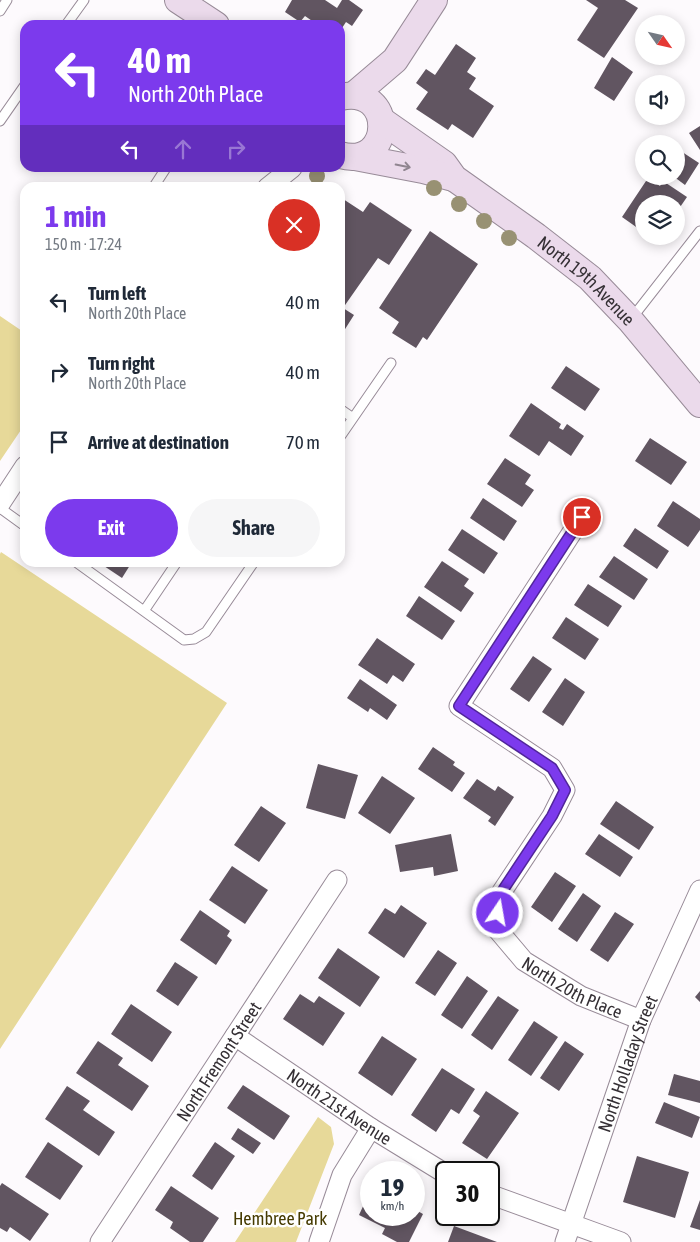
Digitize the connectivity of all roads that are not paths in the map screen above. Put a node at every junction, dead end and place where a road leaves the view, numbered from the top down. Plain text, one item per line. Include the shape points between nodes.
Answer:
1 (7, 0) edge
2 (84, 0) edge
3 (178, 0) edge
4 (434, 0) edge
5 (0, 11) edge
6 (70, 20) edge
7 (208, 20) edge
8 (395, 60) junction
9 (20, 92) edge
10 (345, 95) edge
11 (381, 118) junction
12 (0, 121) edge
13 (345, 156) edge
14 (345, 156) edge
15 (287, 172) edge
16 (454, 178) junction
17 (274, 182) edge
18 (700, 231) edge
19 (630, 320) junction
20 (391, 363) dead end
21 (700, 404) edge
22 (345, 412) edge
23 (353, 418) junction
24 (345, 430) edge
25 (20, 474) edge
26 (0, 504) edge
27 (0, 508) edge
28 (582, 517) dead end
29 (20, 522) edge
30 (83, 567) edge
31 (174, 567) edge
32 (251, 567) edge
33 (144, 611) junction
34 (336, 880) dead end
35 (700, 890) edge
36 (640, 1020) junction
37 (234, 1036) junction
38 (371, 1128) junction
39 (435, 1167) edge
40 (500, 1200) edge
41 (569, 1234) edge
42 (100, 1242) edge
43 (319, 1242) edge
44 (621, 1242) edge

1 - 5 lane
2 - 6 lane
3 - 7 main road
4 - 8 main road
8 - 10 main road
8 - 11 main road
9 - 12 lane
10 - 11 main road, North 19th Avenue via 370,101
11 - 13 main road, North 19th Avenue via 381,134 374,147
11 - 16 main road, North 19th Avenue via 444,164
14 -> 16 main road, North 19th Avenue
15 - 17 street
16 - 19 main road, North 19th Avenue via 590,278
18 - 19 lane
19 - 21 main road, North 19th Avenue
20 - 23 lane
22 - 23 lane
23 - 24 lane
25 - 26 street
27 - 29 lane
28 - 36 street, North 20th Place via 459,706 552,768 565,790 552,816 499,896 497,930 524,961 581,996
30 - 33 lane
31 - 33 lane
32 - 33 lane via 206,632 194,639 184,640
34 - 37 street, North Fremont Street
35 - 36 street, North Holladay Street
36 - 41 street, North Holladay Street
37 - 38 street, North 21st Avenue
37 - 42 street, North Fremont Street
38 - 39 street, North 21st Avenue
38 - 43 street via 342,1175
40 - 41 street
41 - 44 street

